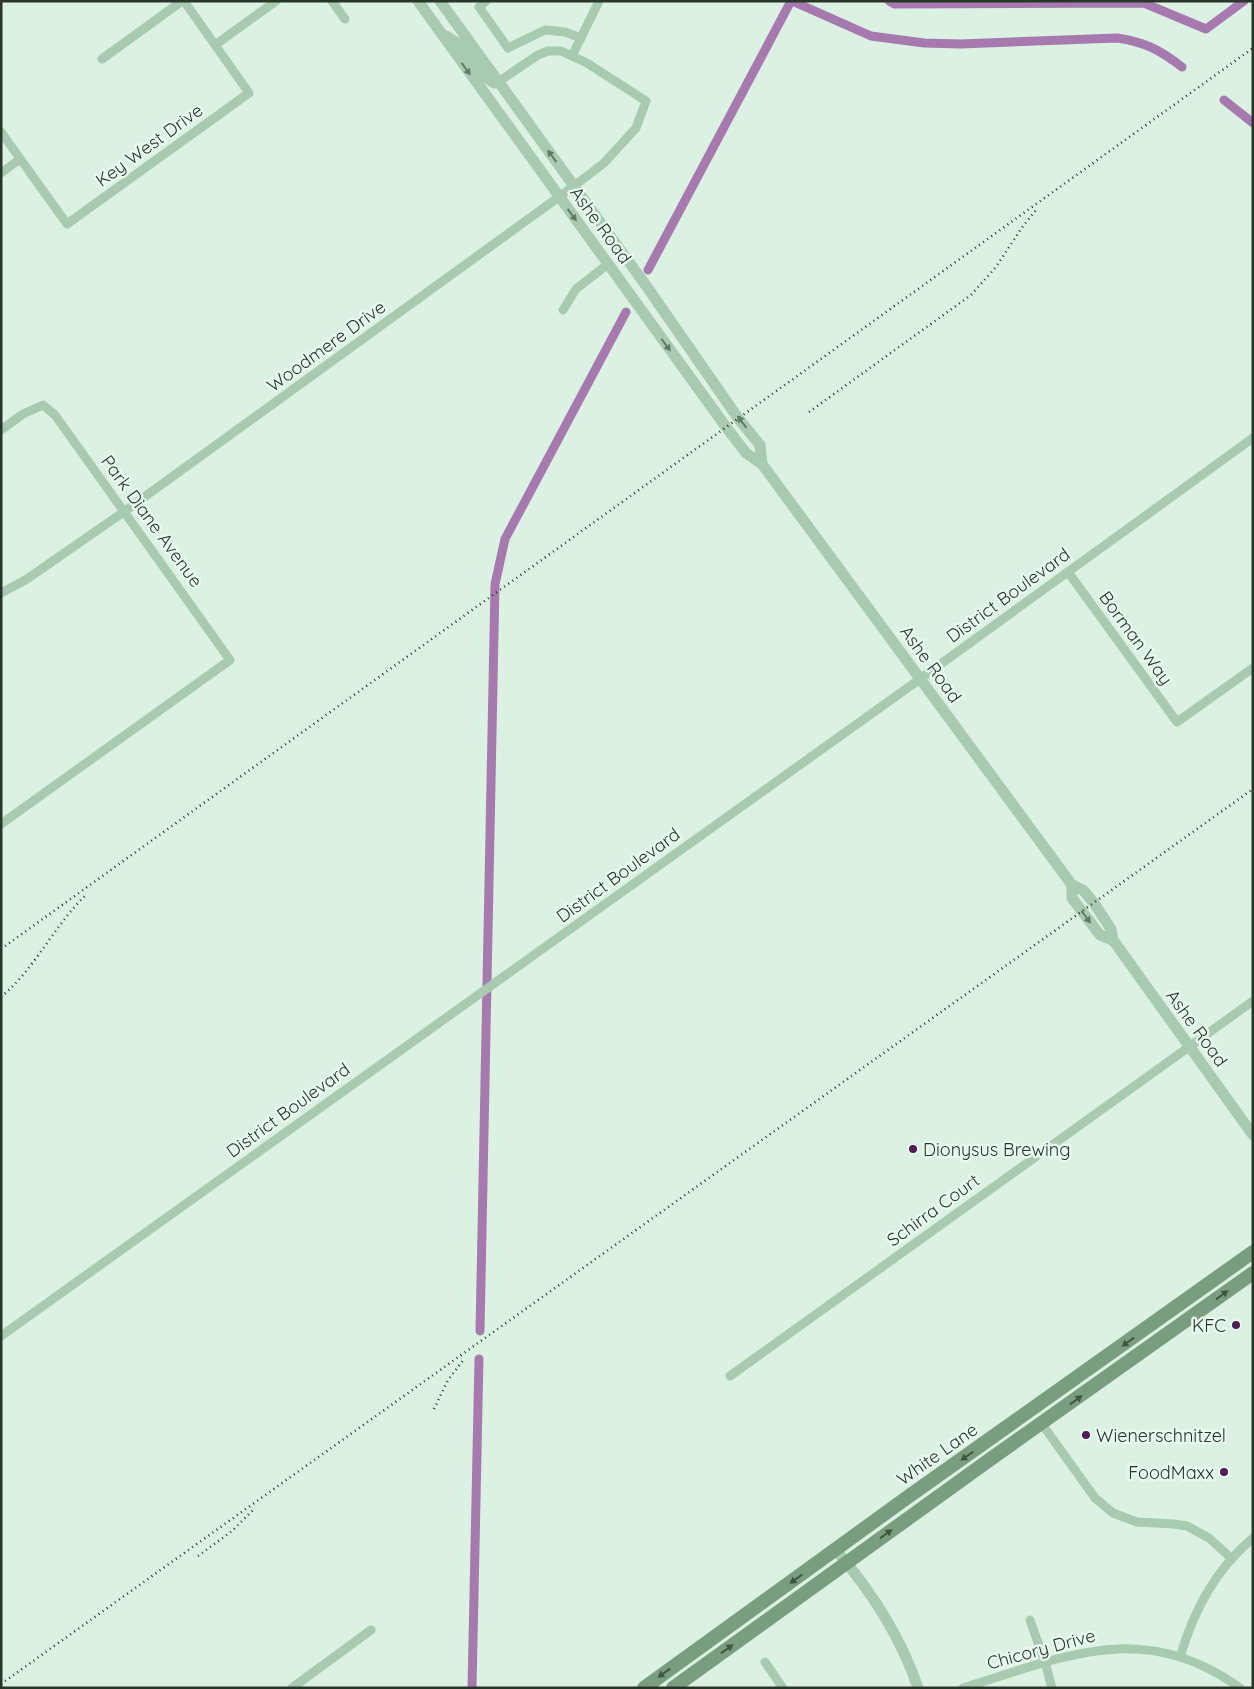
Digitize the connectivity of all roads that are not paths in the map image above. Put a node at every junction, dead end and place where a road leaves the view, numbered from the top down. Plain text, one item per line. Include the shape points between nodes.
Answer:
1 (183, 1) edge
2 (276, 1) edge
3 (332, 1) edge
4 (418, 1) edge
5 (440, 1) edge
6 (486, 1) edge
7 (600, 1) edge
8 (345, 19) dead end
9 (440, 32) junction
10 (581, 38) junction
11 (215, 45) junction
12 (572, 56) junction
13 (102, 59) dead end
14 (498, 82) junction
15 (1, 132) edge
16 (20, 159) junction
17 (1, 173) edge
18 (574, 186) junction
19 (559, 197) junction
20 (608, 264) junction
21 (563, 310) dead end
22 (1, 430) edge
23 (1253, 438) edge
24 (762, 464) junction
25 (125, 511) junction
26 (1068, 572) junction
27 (1, 593) edge
28 (1253, 668) edge
29 (920, 679) junction
30 (1, 824) edge
31 (1253, 1001) edge
32 (1189, 1047) junction
33 (1253, 1135) edge
34 (1253, 1252) edge
35 (1253, 1273) edge
36 (1211, 1282) junction
37 (1161, 1318) junction
38 (1176, 1328) junction
39 (1, 1336) edge
40 (1097, 1364) junction
41 (1122, 1367) junction
42 (730, 1376) dead end
43 (1033, 1410) junction
44 (1042, 1424) junction
45 (992, 1458) junction
46 (1253, 1538) edge
47 (836, 1550) junction
48 (1231, 1558) junction
49 (847, 1563) junction
50 (1030, 1620) dead end
51 (371, 1630) dead end
52 (1180, 1656) junction
53 (765, 1662) dead end
54 (1045, 1662) junction
55 (292, 1688) edge
56 (644, 1688) edge
57 (673, 1688) edge
58 (783, 1688) edge
59 (918, 1688) edge
60 (963, 1688) edge
61 (1052, 1688) edge
62 (1240, 1688) edge

1 - 11 street
1 - 13 street
2 - 11 street
3 - 8 street
4 - 9 street, Ashe Road
5 - 14 street, Ashe Road
6 - 10 street via 479,7 508,48 546,30
7 - 10 street
9 - 14 street via 457,43 485,78
9 -> 19 street, Ashe Road
10 - 12 street
11 - 16 street, Key West Drive via 249,93 67,224
12 - 14 street via 561,51 543,53
12 - 18 street, Woodmere Drive via 646,101 636,128 604,163
18 -> 14 street, Ashe Road
15 - 16 street
16 - 17 street
18 - 19 street, Woodmere Drive
24 -> 18 street, Ashe Road via 760,445
19 -> 20 street, Ashe Road
19 - 25 street, Woodmere Drive
20 - 21 street via 576,289
20 -> 24 street, Ashe Road via 746,453
22 - 25 street, Park Diane Avenue via 43,405 55,414
23 - 26 street, District Boulevard
24 - 29 street, Ashe Road
25 - 27 street, Woodmere Drive via 27,579
25 - 30 street, Park Diane Avenue via 230,660
26 - 28 street, Borman Way via 1177,722
26 - 29 street, District Boulevard
29 - 32 street, Ashe Road via 1072,885 1083,890 1094,903 1111,929 1113,940
29 - 39 street, District Boulevard
31 - 32 street, Schirra Court
32 - 33 street, Ashe Road
32 - 42 street, Schirra Court
34 - 36 main road, White Lane
38 -> 35 main road, White Lane
36 - 37 main road, White Lane
36 - 38 main road via 1178,1315
37 -> 40 main road, White Lane
37 - 41 main road via 1161,1326
38 - 41 main road, White Lane
40 - 43 main road, White Lane
40 - 44 main road via 1050,1405 1042,1414
44 -> 41 main road, White Lane
43 - 45 main road via 1029,1421 994,1449
43 -> 47 main road, White Lane
44 - 45 main road, White Lane
44 - 48 street via 1095,1498 1113,1513 1137,1522 1187,1526 1209,1538
49 -> 45 main road, White Lane
46 - 48 street
47 - 49 street
47 -> 56 main road, White Lane
48 - 52 street via 1207,1590
57 -> 49 main road, White Lane
49 - 59 street via 889,1623
50 - 54 street
51 - 55 street
52 - 54 street, Chicory Drive via 1153,1650 1112,1648
52 - 62 street, Chicory Drive via 1215,1671
53 - 58 street
54 - 60 street, Chicory Drive
54 - 61 street

